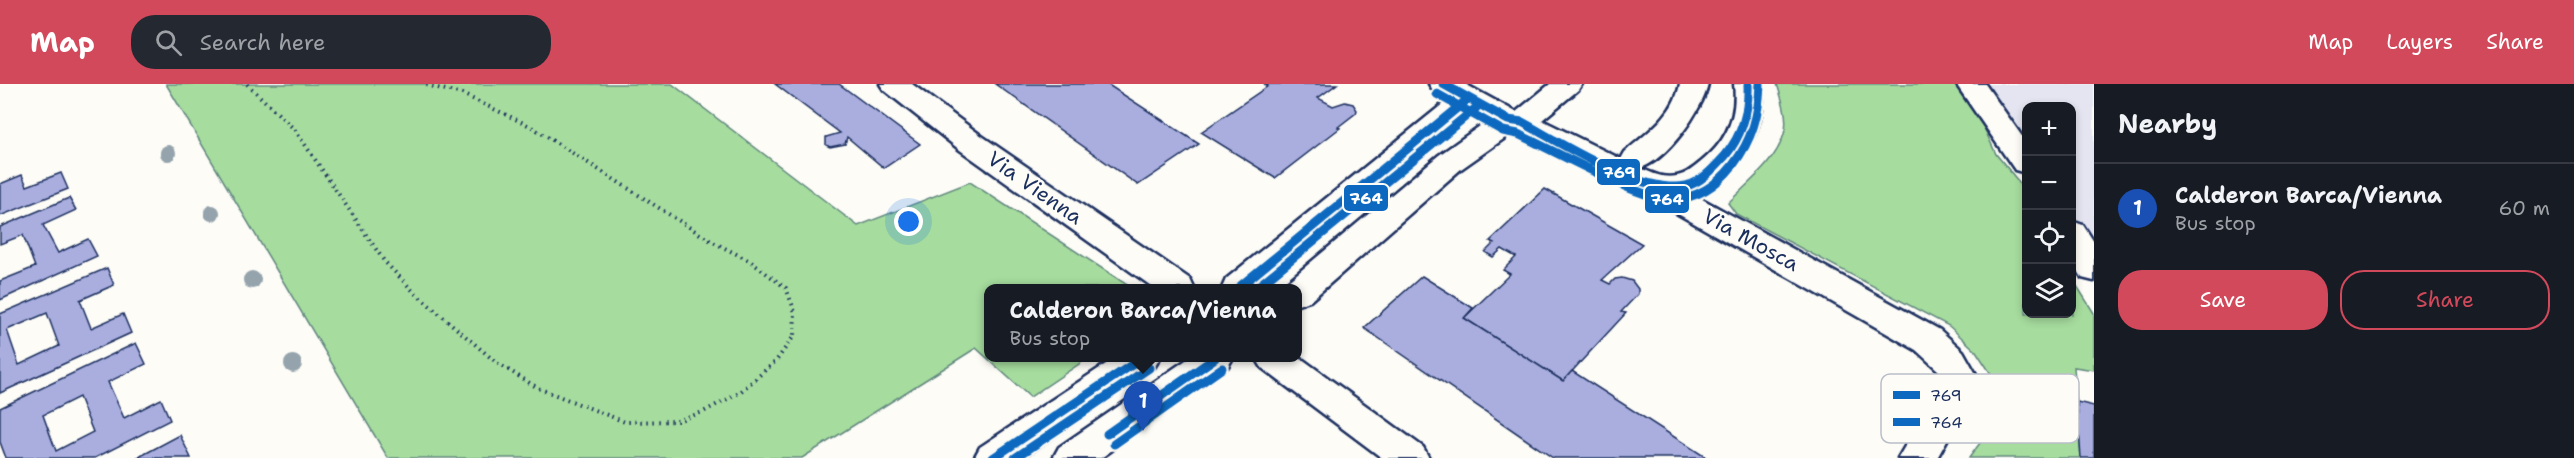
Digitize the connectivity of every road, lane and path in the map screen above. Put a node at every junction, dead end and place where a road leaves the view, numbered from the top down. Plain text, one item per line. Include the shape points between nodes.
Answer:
1 (247, 84) edge
2 (422, 84) edge
3 (894, 84) edge
4 (1568, 84) edge
5 (1694, 84) edge
6 (1748, 84) edge
7 (1970, 84) edge
8 (1455, 92) edge
9 (1515, 121) junction
10 (2022, 157) edge
11 (1645, 172) junction
12 (2076, 240) edge
13 (2094, 269) edge
14 (1172, 284) edge
15 (1242, 284) edge
16 (1302, 289) edge
17 (1135, 362) edge
18 (1208, 362) edge
19 (1281, 362) edge
20 (1958, 374) edge
21 (1926, 443) edge
22 (993, 458) edge
23 (1072, 458) edge
24 (1410, 458) edge
25 (1917, 458) edge

1 - 2 path via 295,130 384,261 416,294 497,363 538,388 625,422 677,421 739,393 776,361 794,336 795,312 786,288 750,261 711,241 530,126 462,94
3 - 14 street, Via Vienna
4 - 9 street
5 - 11 street via 1689,102
6 - 11 street via 1747,123 1728,152 1705,175 1685,186
7 - 10 street
8 - 9 street, Via Mosca
8 - 15 street
9 - 11 street, Via Mosca via 1617,170
9 - 16 street via 1450,162
11 - 20 street, Via Mosca via 1928,340 1951,361
12 - 13 street
17 - 22 street
18 - 23 street
19 - 24 street
21 - 25 street, Via Mosca

